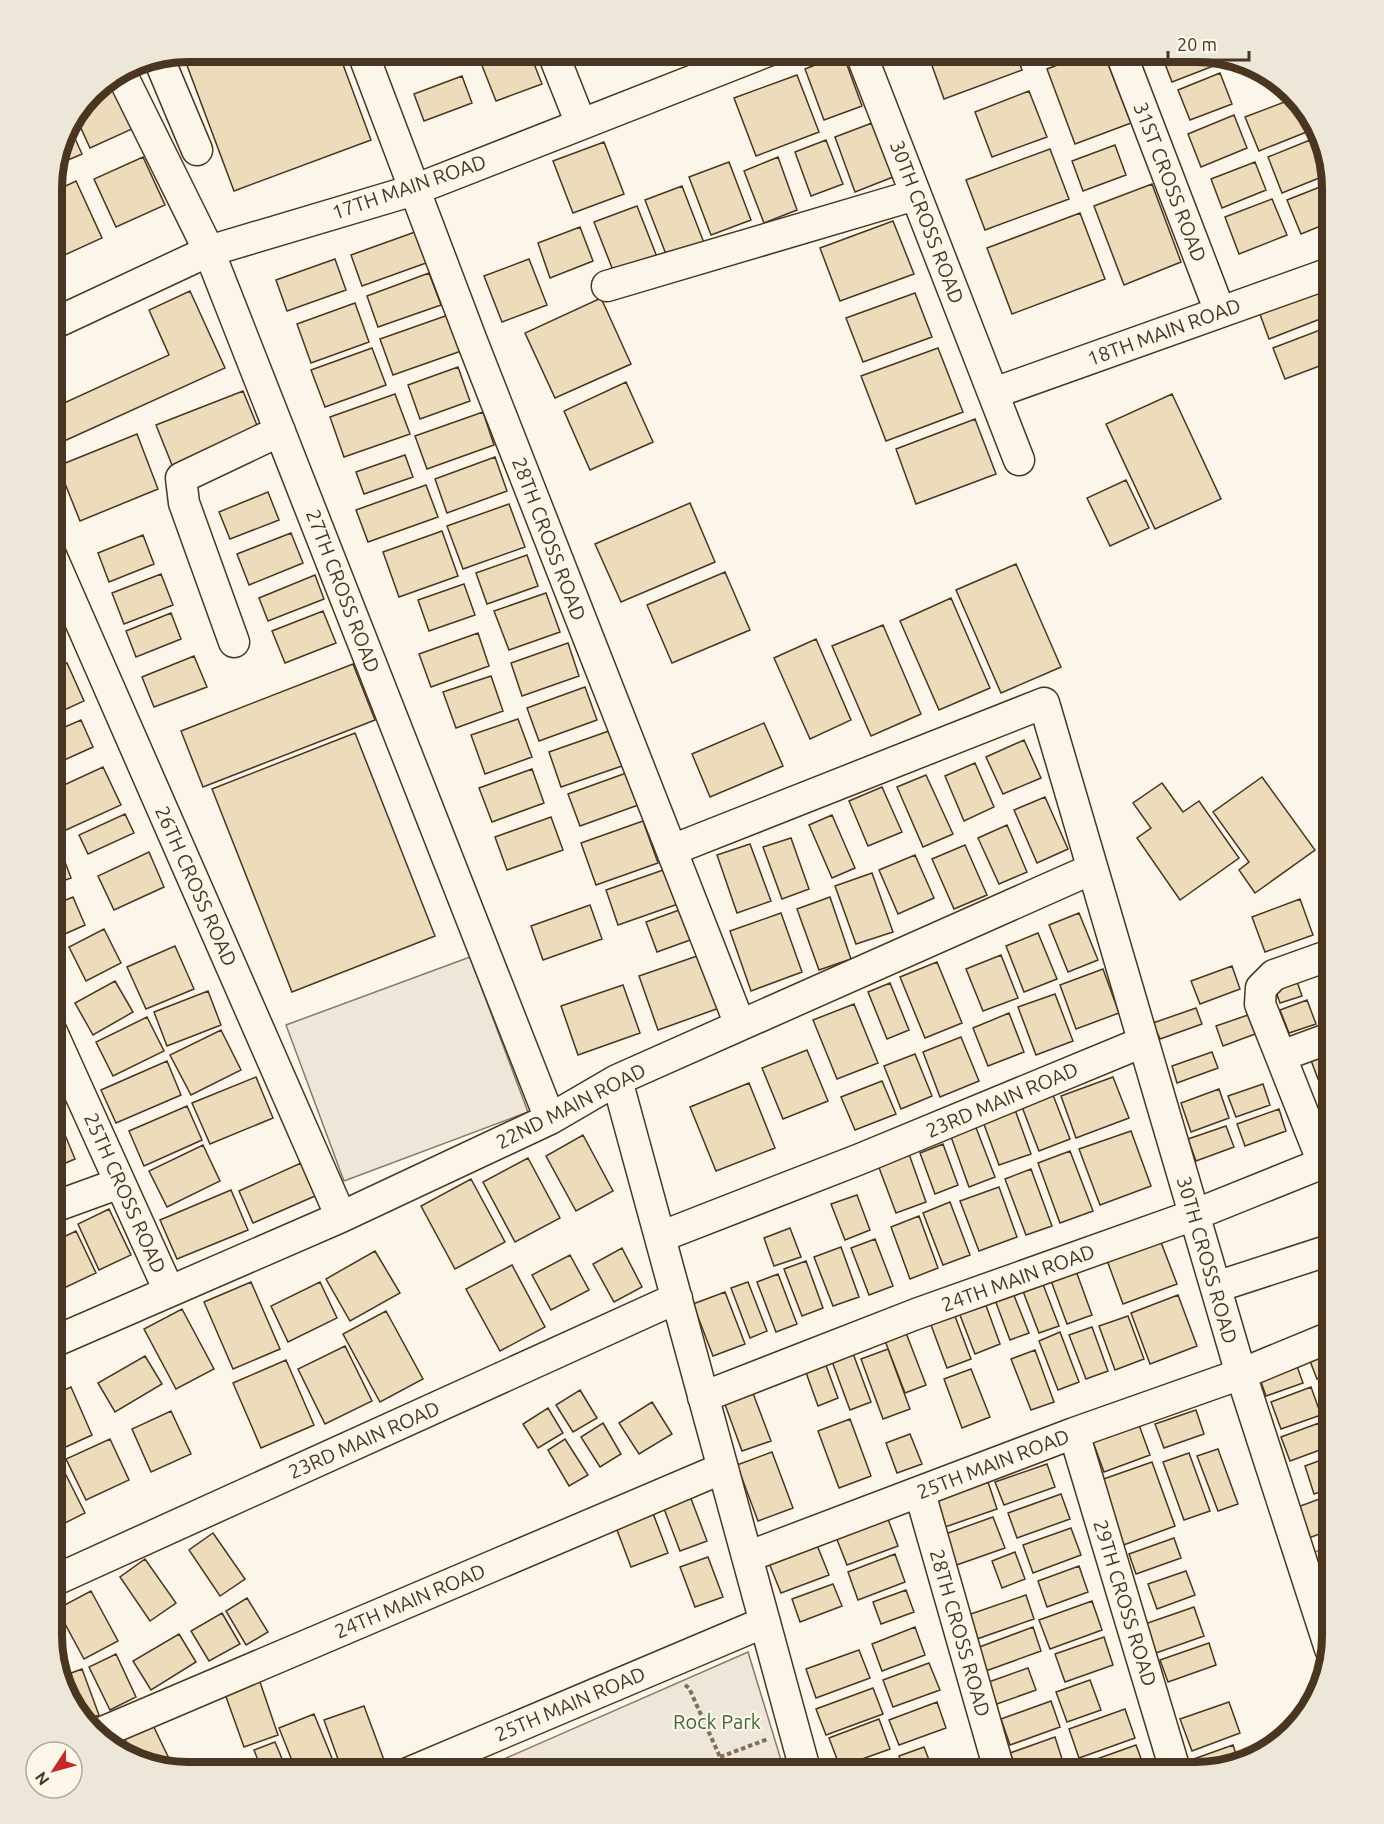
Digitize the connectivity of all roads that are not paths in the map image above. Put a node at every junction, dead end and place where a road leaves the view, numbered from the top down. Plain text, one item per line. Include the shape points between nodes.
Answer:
1 (366, 62) edge
2 (556, 62) edge
3 (740, 62) edge
4 (864, 62) edge
5 (1124, 62) edge
6 (161, 64) edge
7 (124, 79) edge
8 (581, 124) junction
9 (197, 150) dead end
10 (414, 190) junction
11 (915, 195) junction
12 (209, 250) junction
13 (1322, 276) edge
14 (607, 286) dead end
15 (1220, 312) junction
16 (62, 320) edge
17 (994, 393) junction
18 (280, 431) junction
19 (1019, 460) dead end
20 (62, 580) edge
21 (234, 642) dead end
22 (672, 850) junction
23 (1092, 869) junction
24 (1322, 958) edge
25 (740, 1025) junction
26 (1322, 1041) edge
27 (1143, 1042) junction
28 (62, 1054) edge
29 (1281, 1056) junction
30 (616, 1080) junction
31 (550, 1119) junction
32 (1322, 1148) edge
33 (1322, 1163) edge
34 (120, 1183) junction
35 (62, 1204) edge
36 (1194, 1215) junction
37 (341, 1217) junction
38 (660, 1237) junction
39 (1322, 1253) edge
40 (1216, 1287) junction
41 (169, 1291) junction
42 (677, 1298) junction
43 (62, 1338) edge
44 (1322, 1341) edge
45 (1241, 1374) junction
46 (703, 1397) junction
47 (1074, 1433) junction
48 (723, 1468) junction
49 (920, 1493) junction
50 (747, 1557) junction
51 (62, 1577) edge
52 (765, 1622) junction
53 (1322, 1624) edge
54 (104, 1731) edge
55 (434, 1762) edge
56 (803, 1762) edge
57 (997, 1762) edge
58 (1173, 1762) edge

1 - 10 street, 28TH CROSS ROAD
2 - 8 street
3 - 8 street, 17TH MAIN ROAD
4 - 11 street, 30TH CROSS ROAD
5 - 15 street, 31ST CROSS ROAD
6 - 9 street
7 - 12 street, 27TH CROSS ROAD
8 - 10 street, 17TH MAIN ROAD
10 - 12 street, 17TH MAIN ROAD
10 - 22 street, 28TH CROSS ROAD
11 - 14 street
11 - 17 street, 30TH CROSS ROAD
12 - 16 street, 17TH MAIN ROAD
12 - 18 street, 27TH CROSS ROAD
13 - 15 street, 18TH MAIN ROAD
15 - 17 street, 18TH MAIN ROAD
17 - 19 street, 30TH CROSS ROAD
18 - 21 street via 180,478 184,503
18 - 31 street, 27TH CROSS ROAD
20 - 37 street, 26TH CROSS ROAD
22 - 23 street, 30TH CROSS ROAD via 1044,703
22 - 25 street, 28TH CROSS ROAD
23 - 25 street, 22ND MAIN ROAD
23 - 27 street, 30TH CROSS ROAD
24 - 29 street via 1274,975 1261,988 1260,1004
25 - 30 street, 22ND MAIN ROAD
26 - 29 street
27 - 36 street, 30TH CROSS ROAD
27 - 38 street, 23RD MAIN ROAD
28 - 34 street, 25TH CROSS ROAD
29 - 32 street
30 - 31 street, 22ND MAIN ROAD
30 - 38 street
31 - 37 street, 22ND MAIN ROAD
33 - 36 street, 24TH MAIN ROAD
34 - 35 street
34 - 41 street, 25TH CROSS ROAD
36 - 40 street, 30TH CROSS ROAD
36 - 46 street, 24TH MAIN ROAD via 916,1314
37 - 41 street, 22ND MAIN ROAD
38 - 42 street
39 - 40 street
40 - 45 street, 30TH CROSS ROAD
41 - 43 street, 22ND MAIN ROAD
42 - 46 street
42 - 51 street, 23RD MAIN ROAD
44 - 45 street, 25TH MAIN ROAD
45 - 47 street, 25TH MAIN ROAD
45 - 53 street, 30TH CROSS ROAD
46 - 48 street
47 - 49 street, 25TH MAIN ROAD
47 - 58 street, 29TH CROSS ROAD
48 - 50 street
48 - 54 street, 24TH MAIN ROAD
49 - 50 street, 25TH MAIN ROAD
49 - 57 street, 28TH CROSS ROAD
50 - 52 street
52 - 55 street, 25TH MAIN ROAD
52 - 56 street

